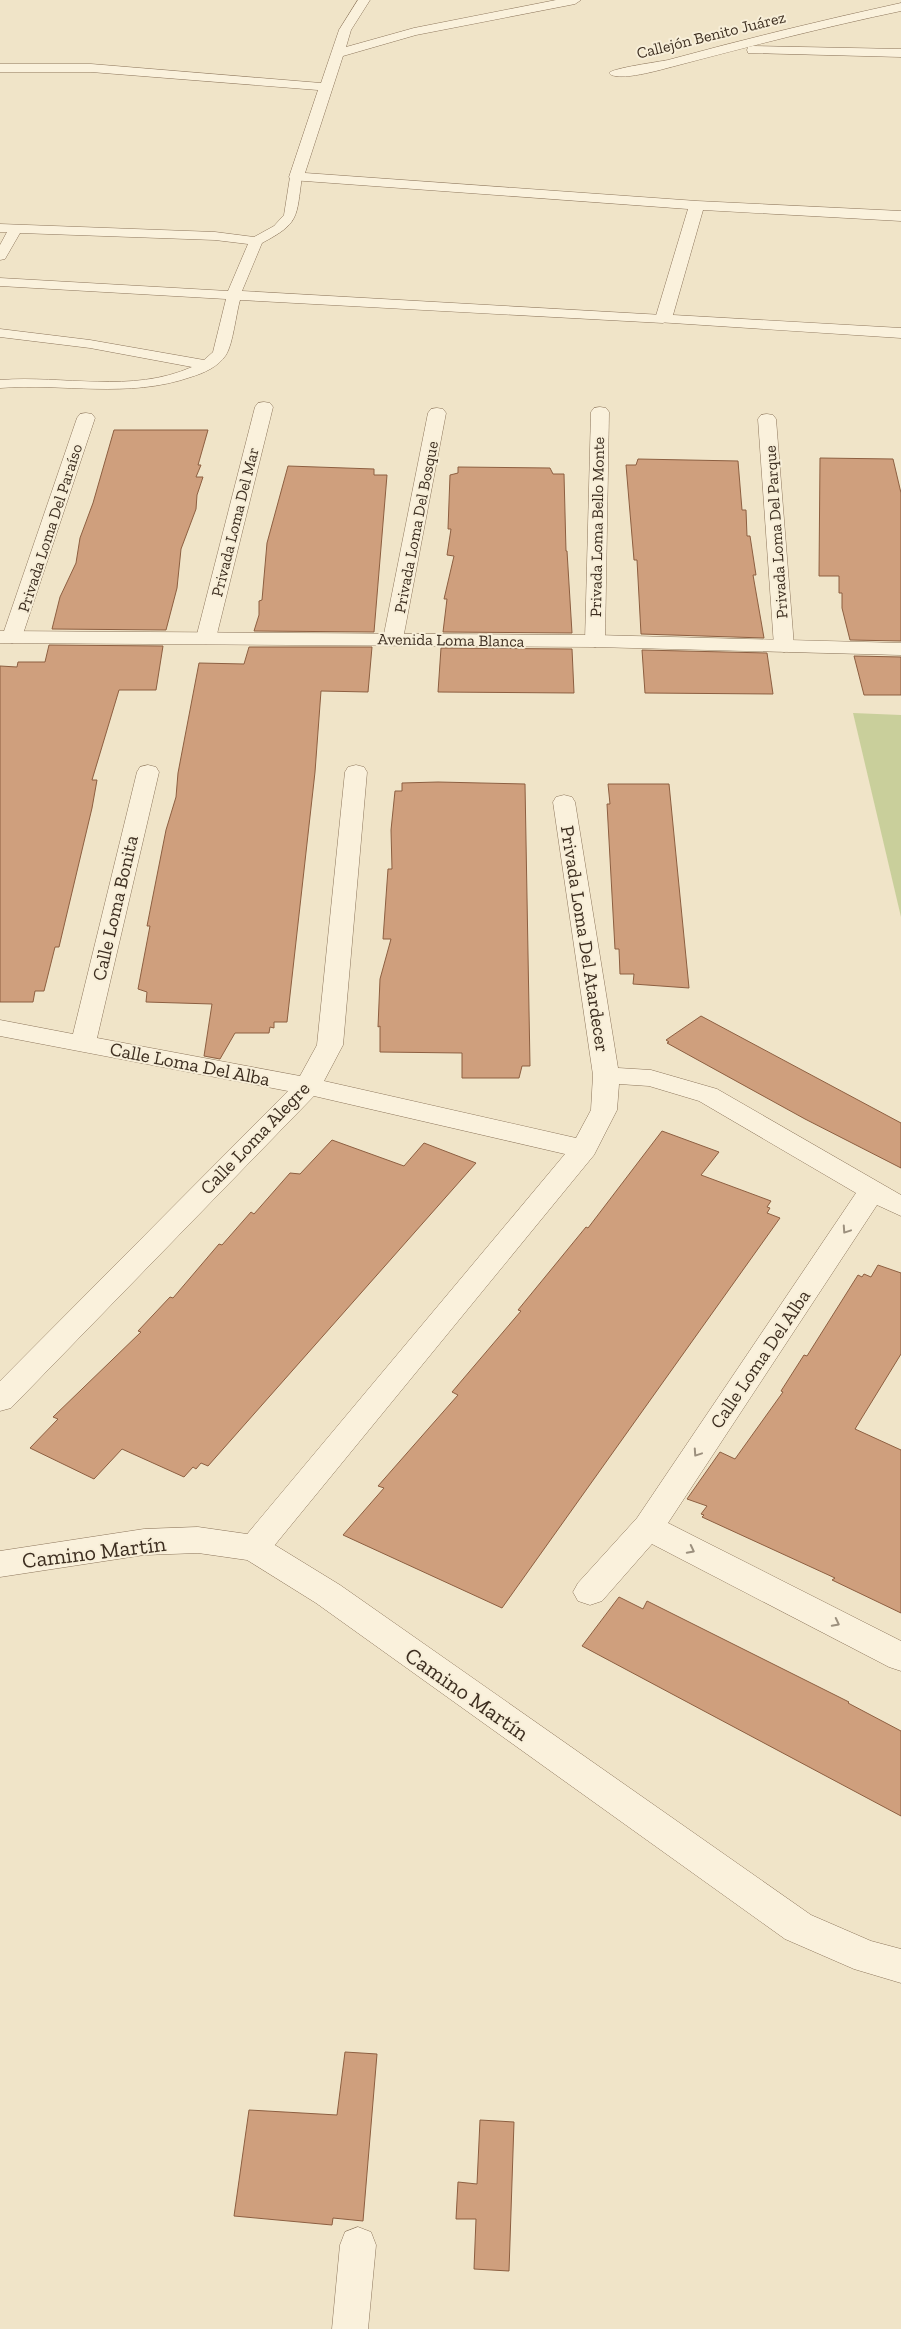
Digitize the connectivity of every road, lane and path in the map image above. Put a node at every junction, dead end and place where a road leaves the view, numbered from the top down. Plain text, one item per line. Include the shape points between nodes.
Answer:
1 (364, 0) edge
2 (576, 0) edge
3 (901, 7) edge
4 (730, 48) junction
5 (338, 53) junction
6 (901, 53) edge
7 (0, 68) edge
8 (616, 73) dead end
9 (325, 87) junction
10 (296, 177) junction
11 (697, 205) junction
12 (901, 216) edge
13 (0, 228) edge
14 (16, 229) junction
15 (256, 241) junction
16 (0, 256) edge
17 (0, 282) edge
18 (234, 294) junction
19 (663, 319) junction
20 (0, 332) edge
21 (901, 333) edge
22 (207, 364) junction
23 (0, 384) edge
24 (264, 407) dead end
25 (600, 412) dead end
26 (437, 413) dead end
27 (86, 418) dead end
28 (767, 419) dead end
29 (6, 637) edge
30 (206, 638) junction
31 (393, 640) junction
32 (595, 642) junction
33 (784, 646) junction
34 (901, 649) edge
35 (148, 772) dead end
36 (356, 772) dead end
37 (564, 802) dead end
38 (0, 1028) edge
39 (83, 1044) junction
40 (606, 1075) junction
41 (308, 1086) junction
42 (584, 1148) junction
43 (873, 1190) junction
44 (901, 1207) edge
45 (0, 1400) edge
46 (648, 1528) junction
47 (254, 1548) junction
48 (0, 1564) edge
49 (590, 1592) dead end
50 (901, 1656) edge
51 (901, 1966) edge
52 (358, 2245) dead end
53 (350, 2329) edge

1 - 5 street via 345,30
2 - 5 street via 414,32
3 - 4 street, Callejón Benito Juárez
4 - 6 street
4 - 8 street, Callejón Benito Juárez via 647,69
5 - 9 street
7 - 9 street via 91,68
9 - 10 street
10 - 11 street
10 - 15 lane via 290,216 280,229
11 - 12 street
11 - 19 street
13 - 14 lane
14 - 15 lane via 215,236
14 - 16 lane
15 - 18 lane
17 - 18 lane
18 - 19 lane
18 - 22 lane via 220,353
19 - 21 street
20 - 22 lane
22 - 23 lane via 165,381 136,386
24 - 30 street, Privada Loma Del Mar
25 - 32 street, Privada Loma Bello Monte
26 - 31 street, Privada Loma Del Bosque
27 - 29 street, Privada Loma Del Paraíso
28 - 33 street, Privada Loma Del Parque
29 - 30 street, Avenida Loma Blanca
30 - 31 street, Avenida Loma Blanca
31 - 32 street, Avenida Loma Blanca
32 - 33 street, Avenida Loma Blanca
33 - 34 street, Avenida Loma Blanca
35 - 39 street, Calle Loma Bonita
36 - 41 street, Calle Loma Alegre via 330,1045
37 - 40 street, Privada Loma Del Atardecer
38 - 39 street, Calle Loma Del Alba
39 - 41 street, Calle Loma Del Alba
40 - 42 street, Privada Loma Del Atardecer via 604,1110
40 - 43 street via 651,1078 708,1095
41 - 42 street, Calle Loma Del Alba
41 - 45 street, Calle Loma Alegre
42 - 47 street, Privada Loma Del Atardecer
43 - 44 street
43 -> 46 street, Calle Loma Del Alba
46 - 49 street, Calle Loma Del Alba
46 -> 50 street
47 - 48 street, Camino Martín via 198,1540 144,1542
47 - 51 street, Camino Martín via 328,1594 798,1927 867,1957
52 - 53 lane

